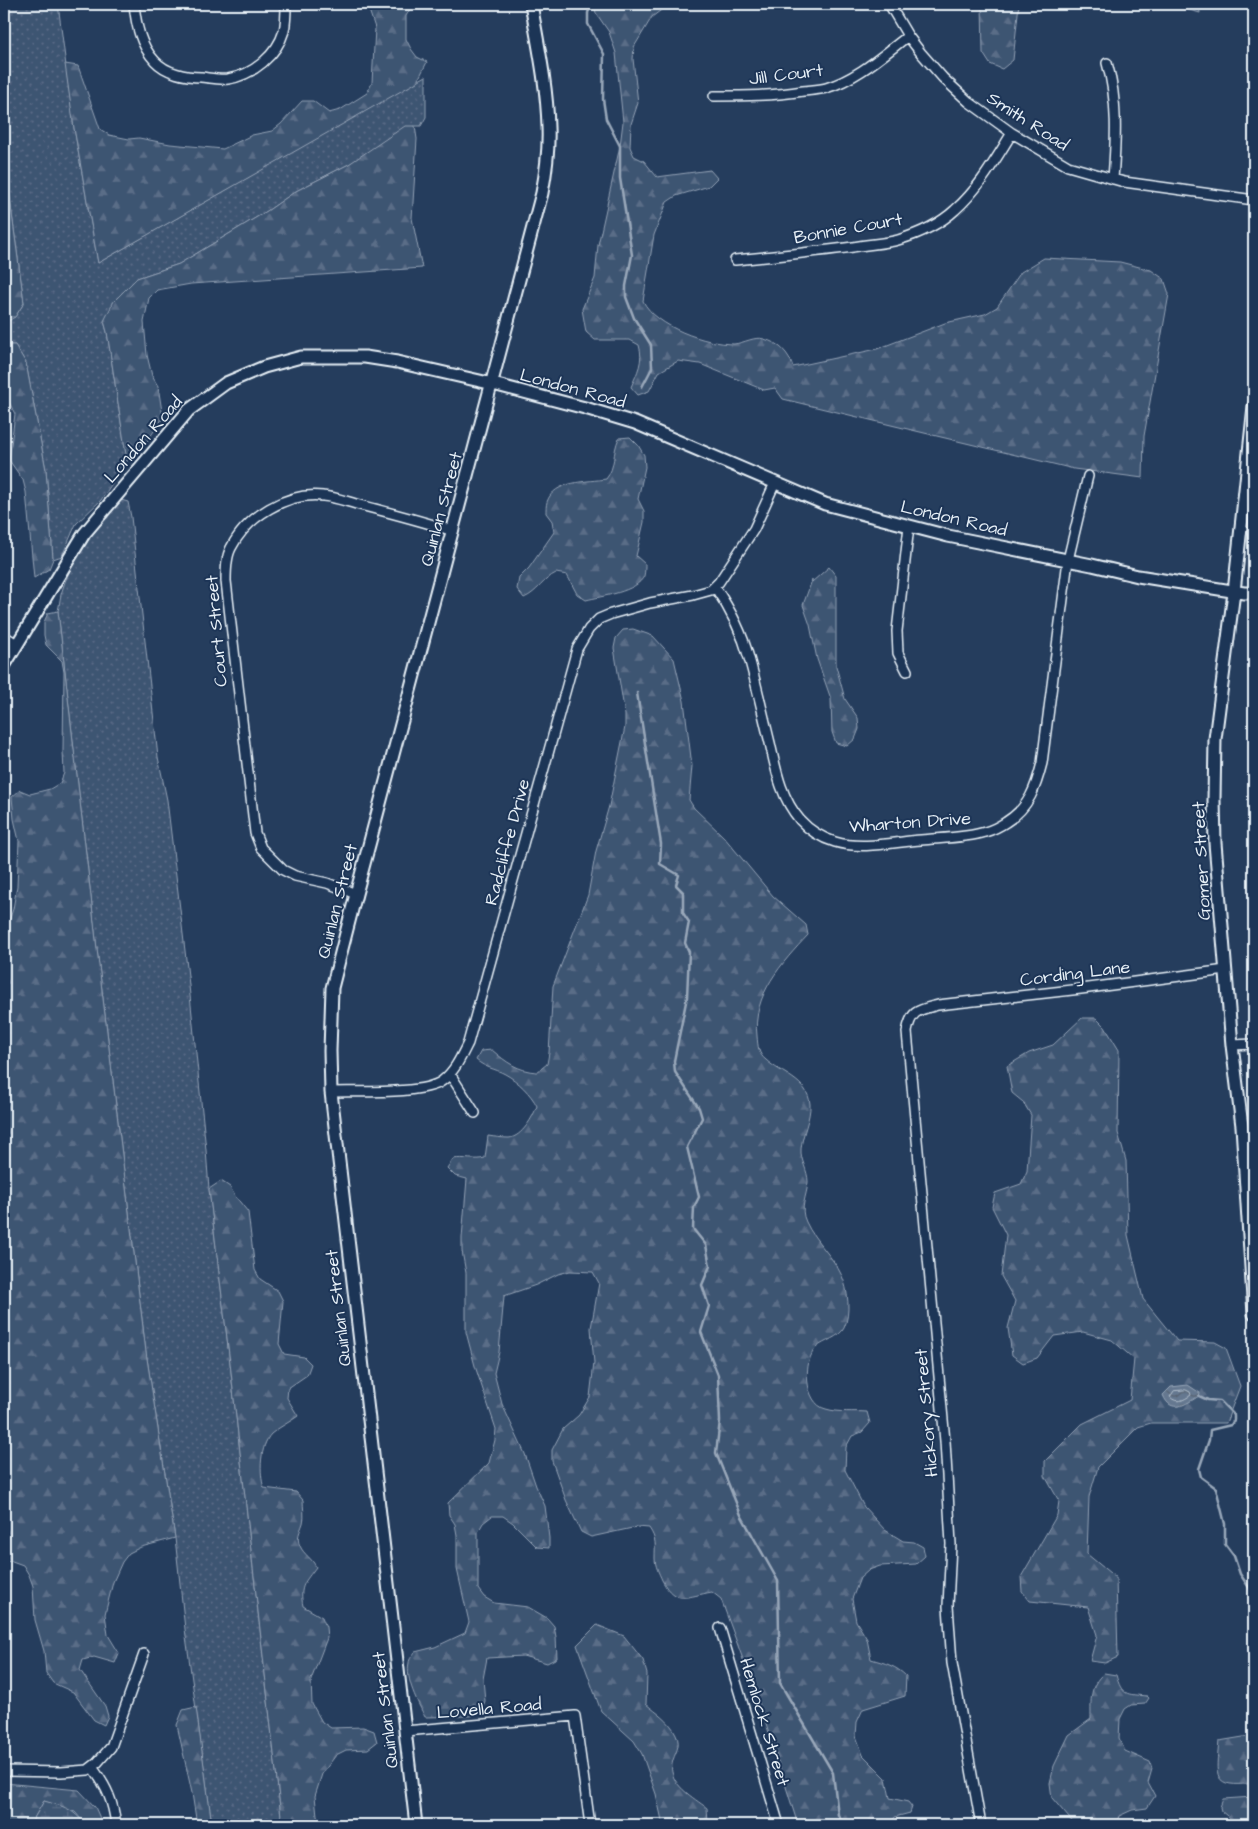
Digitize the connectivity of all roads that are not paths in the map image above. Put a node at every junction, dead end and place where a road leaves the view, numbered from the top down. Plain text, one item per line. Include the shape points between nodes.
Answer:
1 (134, 4) edge
2 (286, 4) edge
3 (531, 4) edge
4 (889, 4) edge
5 (908, 36) junction
6 (1107, 63) dead end
7 (714, 96) dead end
8 (1012, 133) junction
9 (1113, 179) junction
10 (1254, 200) edge
11 (735, 260) dead end
12 (493, 384) junction
13 (1254, 406) edge
14 (1088, 476) dead end
15 (775, 483) junction
16 (909, 526) junction
17 (453, 531) junction
18 (1068, 560) junction
19 (715, 587) junction
20 (1234, 592) junction
21 (1254, 593) edge
22 (4, 636) edge
23 (17, 644) junction
24 (4, 666) edge
25 (907, 671) dead end
26 (356, 894) junction
27 (1226, 970) junction
28 (928, 1007) joint
29 (1254, 1044) edge
30 (1232, 1045) junction
31 (450, 1074) junction
32 (331, 1092) junction
33 (475, 1113) dead end
34 (1254, 1314) edge
35 (720, 1628) dead end
36 (144, 1654) dead end
37 (405, 1731) junction
38 (92, 1767) junction
39 (4, 1771) edge
40 (116, 1825) edge
41 (416, 1825) edge
42 (590, 1825) edge
43 (779, 1825) edge
44 (981, 1825) edge

1 - 2 street via 141,38 156,62 176,73 227,79 257,67 274,52 284,31
3 - 12 street, Quinlan Street via 547,117 546,171
4 - 5 street, Smith Road
5 - 7 street, Jill Court via 850,78 826,88 752,97
5 - 8 street, Smith Road via 943,78 969,102
6 - 9 street via 1115,117
8 - 9 street, Smith Road via 1068,166
8 - 11 street, Bonnie Court via 968,197 940,221 920,231 897,240
9 - 10 street, Smith Road
12 - 15 street, London Road via 635,423
12 - 17 street, Quinlan Street
12 - 23 street, London Road via 397,362 338,356 302,357 264,367 226,383 189,410 84,534
13 - 20 street, Gomer Street
14 - 18 street, Wharton Drive
15 - 16 street, London Road via 825,504
15 - 19 street via 754,529
16 - 18 street, London Road
16 - 25 street via 896,631 898,653
17 - 26 street, Quinlan Street
17 - 26 street, Court Street via 323,496 298,498 282,502 254,520 230,549 226,582 255,833 261,848 283,870
18 - 19 street, Wharton Drive via 1042,763 1031,799 1006,822 986,832 853,845 834,842 810,829 784,796 749,656 730,609
18 - 20 street, London Road
19 - 31 street, Radcliffe Drive via 692,596 611,614 599,619 582,638 468,1043
20 - 21 street, London Road
20 - 27 street, Gomer Street via 1215,739 1214,772 1215,843
22 - 23 street
23 - 24 street, London Road
26 - 32 street, Quinlan Street via 332,988
27 - 28 street, Cording Lane
27 - 30 street, Gomer Street
28 - 44 street, Hickory Street via 911,1016 907,1032 946,1450 952,1663
29 - 30 street
30 - 34 street, Gomer Street via 1242,1126
31 - 32 street, Radcliffe Drive via 440,1082 417,1089
31 - 33 street
32 - 37 street, Quinlan Street
35 - 43 street, Hemlock Street
36 - 38 street via 111,1746
37 - 41 street, Quinlan Street
37 - 42 street, Lovella Road via 576,1716
38 - 39 street via 61,1772
38 - 40 street via 103,1781 113,1804

